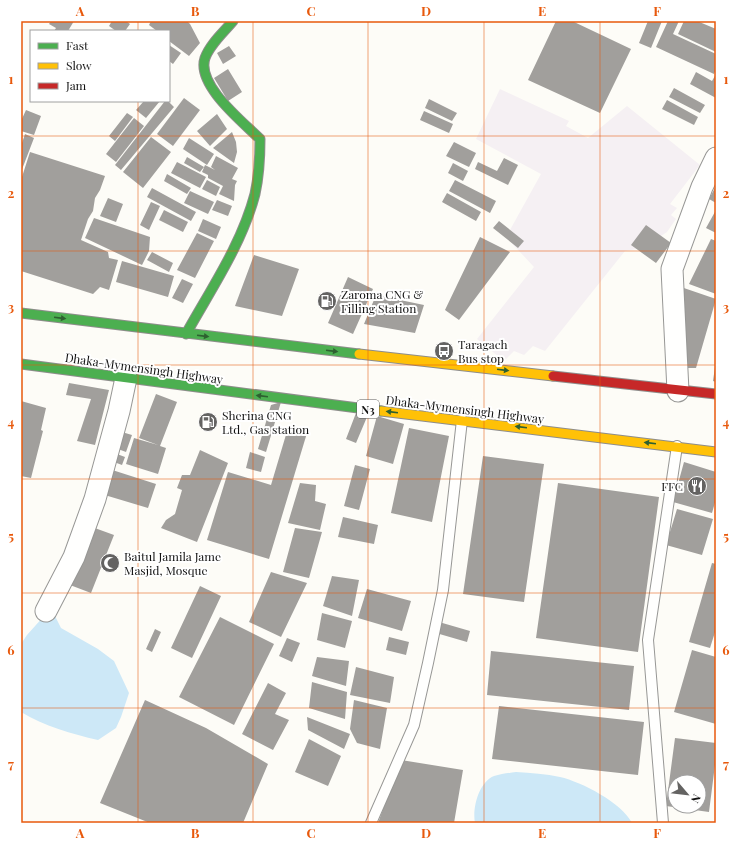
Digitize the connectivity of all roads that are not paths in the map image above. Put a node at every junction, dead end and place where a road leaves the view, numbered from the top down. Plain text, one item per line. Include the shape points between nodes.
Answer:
1 (233, 21) edge
2 (716, 158) edge
3 (21, 313) edge
4 (186, 334) junction
5 (21, 364) edge
6 (126, 378) junction
7 (678, 391) junction
8 (716, 394) edge
9 (462, 420) junction
10 (677, 446) junction
11 (716, 452) edge
12 (46, 611) dead end
13 (371, 823) edge
14 (663, 823) edge

1 - 4 main road via 204,59 202,69 217,96 260,139 259,179 251,211 239,240
2 - 7 street via 702,187 672,269
3 -> 4 main road
4 -> 7 main road
5 - 6 main road, Dhaka-Mymensingh Highway / N3
9 -> 6 main road, Dhaka-Mymensingh Highway / N3
6 - 12 street via 95,499 74,557
7 - 8 main road
10 -> 9 main road, Dhaka-Mymensingh Highway / N3
9 - 13 lane via 443,590 414,726
10 - 11 main road, Dhaka-Mymensingh Highway / N3
10 - 14 lane via 648,640

